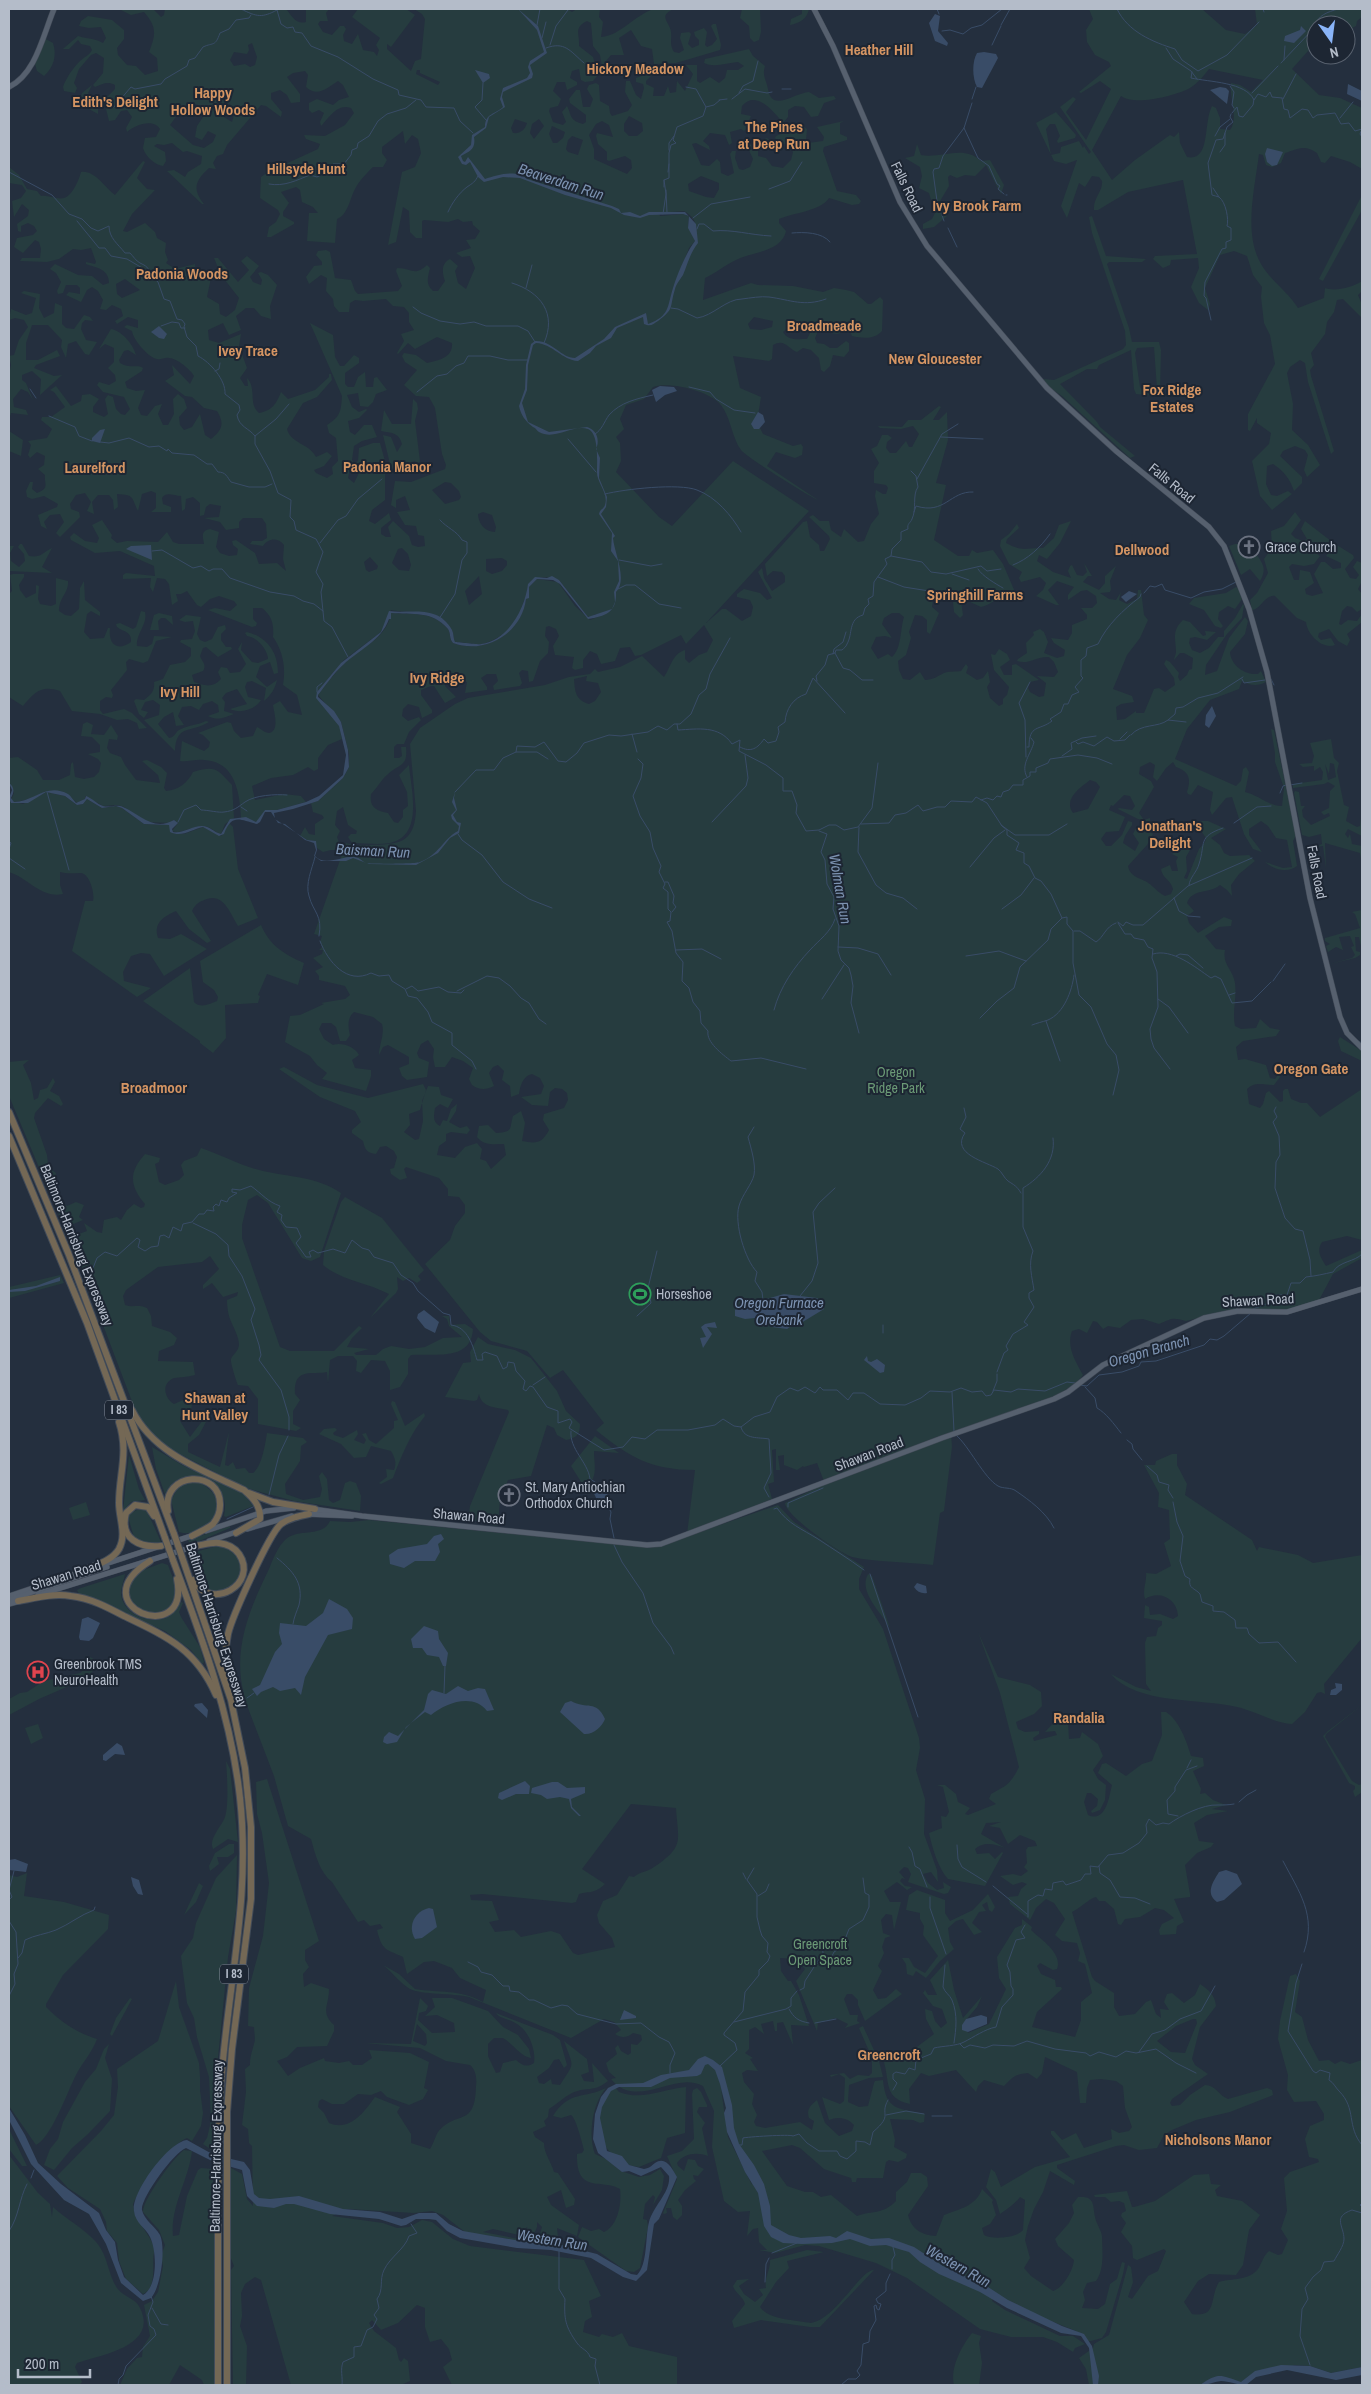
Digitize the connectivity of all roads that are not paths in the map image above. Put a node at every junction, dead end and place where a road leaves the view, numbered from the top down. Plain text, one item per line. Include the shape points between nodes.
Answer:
1 (54, 9) edge
2 (814, 9) edge
3 (9, 87) edge
4 (1362, 1048) edge
5 (9, 1112) edge
6 (9, 1136) edge
7 (70, 1283) junction
8 (1362, 1290) edge
9 (118, 1382) junction
10 (114, 1404) junction
11 (244, 1490) junction
12 (315, 1509) junction
13 (260, 1513) junction
14 (309, 1514) junction
15 (362, 1516) junction
16 (158, 1524) junction
17 (171, 1527) junction
18 (236, 1532) junction
19 (192, 1536) junction
20 (163, 1541) junction
21 (196, 1546) junction
22 (147, 1551) junction
23 (183, 1559) junction
24 (150, 1561) junction
25 (172, 1561) junction
26 (83, 1571) junction
27 (176, 1576) junction
28 (9, 1596) edge
29 (9, 1600) edge
30 (18, 1601) junction
31 (9, 1604) edge
32 (199, 1632) junction
33 (230, 1700) junction
34 (226, 1716) junction
35 (218, 2385) edge
36 (227, 2385) edge

1 - 3 main road via 28,70
2 - 4 main road, Falls Road via 900,202 927,246 1047,388 1116,451 1209,527 1224,546 1249,609 1267,672 1310,898 1340,1017 1347,1032
5 - 9 highway, Baltimore-Harrisburg Expressway / I 83
6 - 7 highway, Baltimore-Harrisburg Expressway / I 83
7 - 10 highway
7 - 20 highway, Baltimore-Harrisburg Expressway / I 83
8 - 15 main road, Shawan Road via 1292,1311 1218,1313 1192,1322 1103,1365 1064,1394 1040,1405 924,1444 661,1544
9 - 11 highway via 140,1424 156,1442 179,1459
9 - 17 highway, Baltimore-Harrisburg Expressway / I 83
10 - 16 highway
10 - 26 highway via 124,1451 119,1502 123,1539 111,1558
11 - 12 highway via 273,1502
11 - 13 highway
12 - 13 main road, Shawan Road via 285,1508
12 - 15 main road, Shawan Road
13 - 18 highway via 259,1521
13 - 19 main road, Shawan Road
14 - 15 main road, Shawan Road
14 - 18 main road, Shawan Road via 276,1519
14 - 33 highway via 290,1519 275,1530 234,1615 225,1661
16 - 20 highway
16 - 20 highway via 150,1510 142,1505 133,1506 125,1516 129,1536 135,1542 146,1547
17 - 19 highway via 167,1504 173,1489 187,1480 204,1481 218,1494 219,1511 213,1524
17 - 23 highway, Baltimore-Harrisburg Expressway / I 83, bridge
18 - 21 main road, Shawan Road
19 - 20 main road, Shawan Road
20 - 22 main road, Shawan Road
20 - 25 highway, Baltimore-Harrisburg Expressway / I 83, bridge
21 - 23 highway via 218,1543 234,1549 243,1564 243,1575 238,1584 224,1594 207,1593 195,1584
21 - 24 main road, Shawan Road
22 - 26 main road, Shawan Road
22 - 29 main road
23 - 33 highway, Baltimore-Harrisburg Expressway / I 83
24 - 27 highway via 134,1572 127,1584 127,1598 138,1613 155,1617 171,1609 179,1593
24 - 30 main road, Shawan Road
25 - 27 highway
25 - 32 highway, Baltimore-Harrisburg Expressway / I 83
26 - 28 main road, Shawan Road
27 - 32 highway
30 - 31 main road, Shawan Road
30 - 34 highway via 50,1595 80,1597 167,1637 202,1669
32 - 34 highway, Baltimore-Harrisburg Expressway / I 83
33 - 36 highway, Baltimore-Harrisburg Expressway / I 83 via 245,1768 252,1870 250,1913 230,2065 226,2151
34 - 35 highway, Baltimore-Harrisburg Expressway / I 83 via 240,1800 243,1879 241,1921 221,2075

